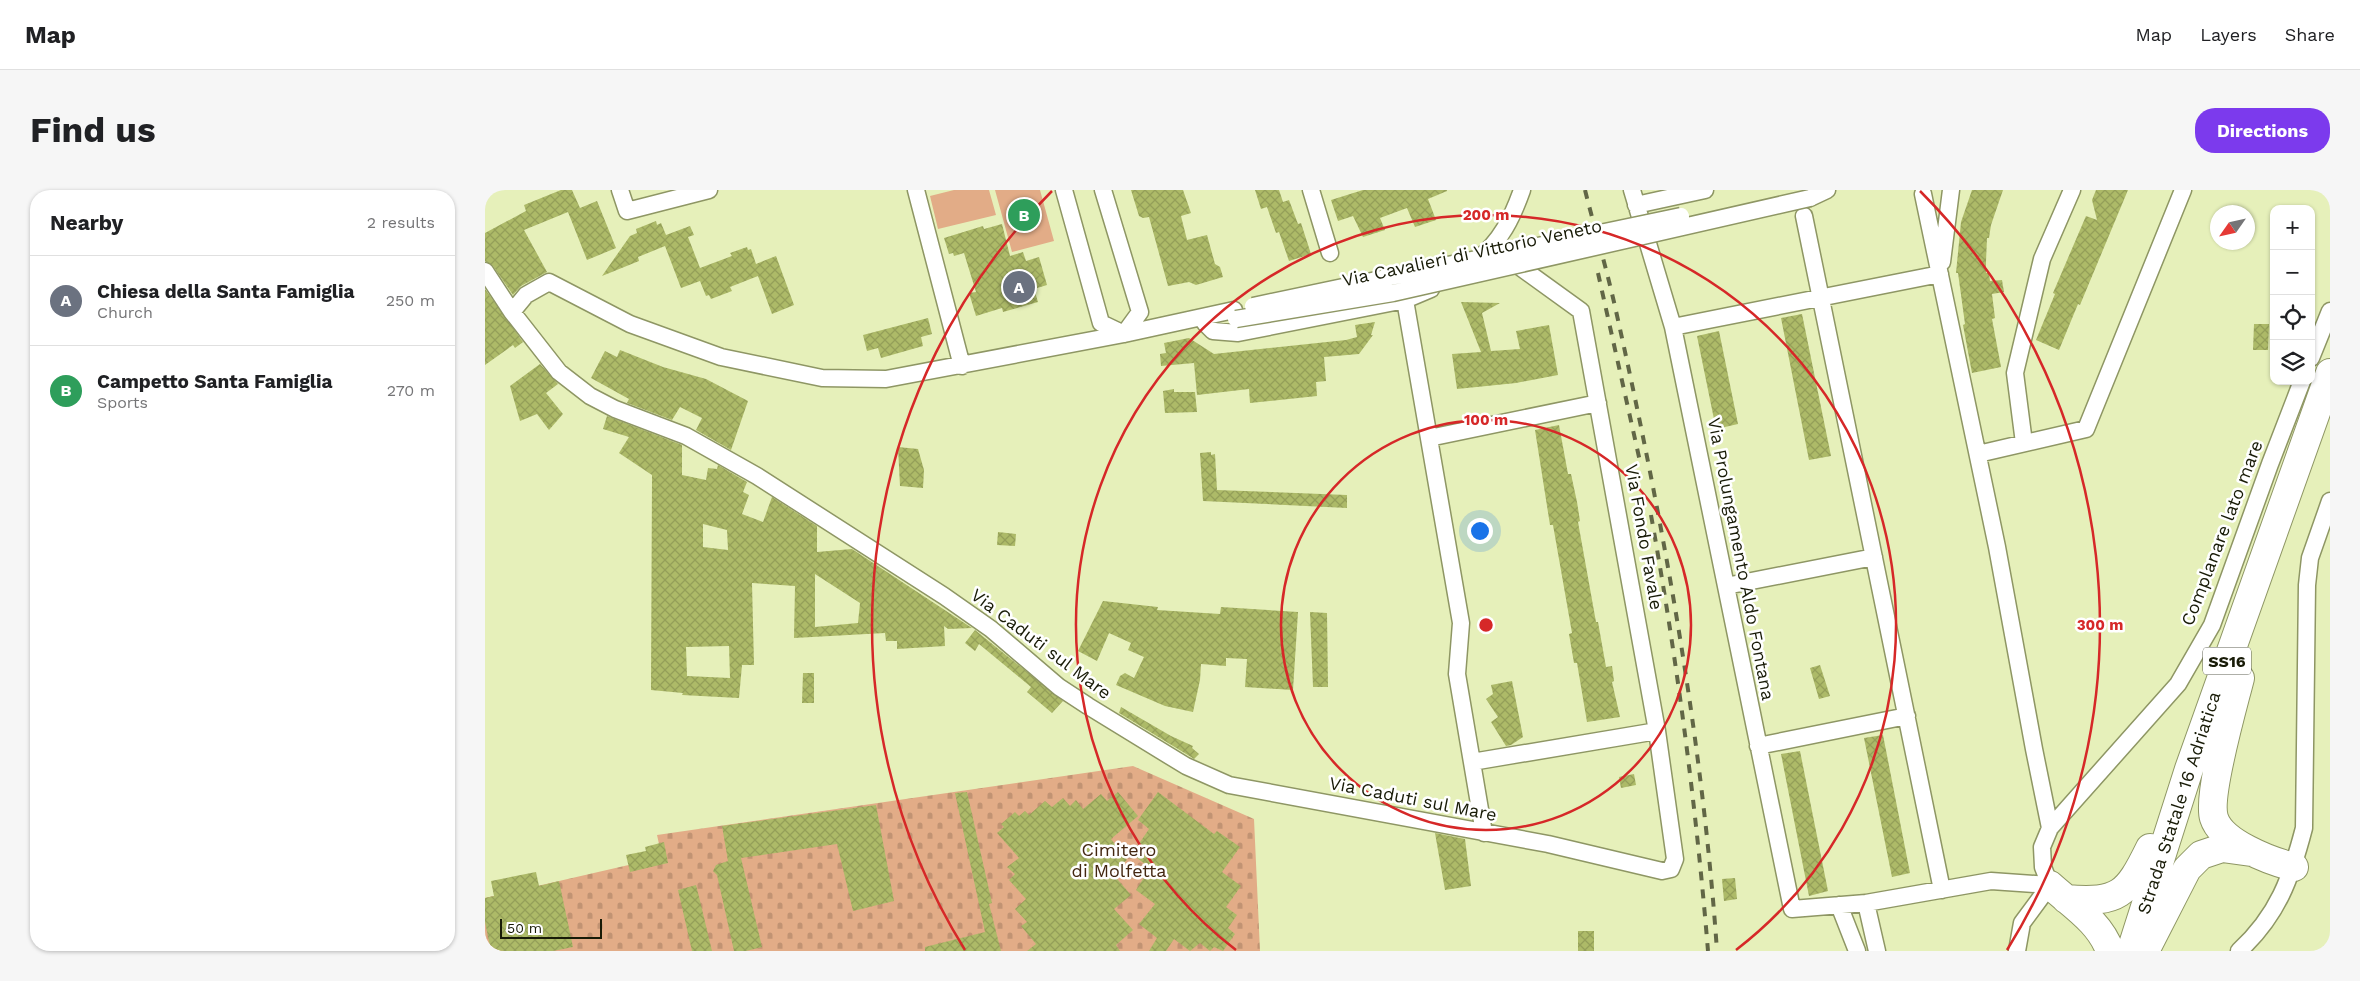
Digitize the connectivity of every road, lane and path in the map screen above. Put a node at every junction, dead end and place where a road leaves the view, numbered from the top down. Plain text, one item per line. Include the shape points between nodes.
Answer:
1 (621, 190) edge
2 (709, 190) edge
3 (916, 190) edge
4 (1064, 190) edge
5 (1103, 190) edge
6 (1311, 190) edge
7 (1522, 190) edge
8 (1705, 190) edge
9 (1951, 190) edge
10 (2072, 190) edge
11 (2183, 190) edge
12 (1816, 192) edge
13 (1921, 192) edge
14 (1636, 205) edge
15 (1804, 216) dead end
16 (1493, 248) junction
17 (1330, 253) dead end
18 (485, 271) edge
19 (1940, 274) junction
20 (1821, 297) junction
21 (1405, 300) junction
22 (2330, 310) edge
23 (512, 312) junction
24 (1235, 314) junction
25 (1205, 323) junction
26 (1673, 327) junction
27 (1124, 334) junction
28 (2315, 348) edge
29 (962, 366) junction
30 (2330, 373) edge
31 (2300, 385) edge
32 (1599, 403) junction
33 (2330, 424) edge
34 (1429, 438) junction
35 (2024, 443) junction
36 (1978, 454) junction
37 (2330, 500) edge
38 (1874, 557) junction
39 (1726, 586) junction
40 (2240, 678) junction
41 (1907, 716) junction
42 (1657, 731) junction
43 (1758, 746) junction
44 (1472, 762) junction
45 (2189, 769) junction
46 (2050, 828) junction
47 (1484, 833) junction
48 (2254, 853) junction
49 (2294, 867) junction
50 (1662, 871) joint
51 (1942, 890) junction
52 (2058, 892) junction
53 (1866, 903) junction
54 (1839, 905) junction
55 (1857, 951) edge
56 (1877, 951) edge
57 (2017, 951) edge
58 (2110, 951) edge
59 (2131, 951) edge
60 (2145, 951) edge
61 (2239, 951) edge

1 - 2 street via 627,212
3 - 29 street
4 - 27 street via 1101,324
5 - 27 street via 1140,312
6 - 17 street
7 - 16 street via 1515,212
8 - 14 street
9 - 13 street via 1940,197
9 - 19 street
10 - 35 street via 2042,259 2015,373
11 - 35 street via 2086,429
12 - 24 street, Via Cavalieri di Vittorio Veneto, bridge
13 - 19 street
14 - 26 street, Via Prolungamento Aldo Fontana
15 - 20 street
16 - 21 street via 1450,280
16 - 32 street, Via Fondo Favale via 1581,311
18 - 23 street, Via Caduti sul Mare
19 - 20 street
19 - 36 street
20 - 26 street
20 - 38 street
21 - 25 street via 1238,333 1213,331
21 - 34 street
22 - 28 street
23 - 29 street, Via Cavalieri di Vittorio Veneto via 526,295 549,282 630,324 721,357 821,378 885,379
23 - 47 street, Via Caduti sul Mare via 559,372 590,396 615,410 686,436 757,476 960,607 1066,692 1186,766 1229,785
24 - 25 street, Via Cavalieri di Vittorio Veneto
24 - 27 street, Via Cavalieri di Vittorio Veneto
25 - 27 street, Via Cavalieri di Vittorio Veneto
26 - 39 street, Via Prolungamento Aldo Fontana
27 - 29 street, Via Cavalieri di Vittorio Veneto
30 - 45 highway, Strada Statale 16 Adriatica / SS16
31 - 46 street, Complanare lato mare via 2212,626 2178,684
32 - 34 street
32 - 42 street, Via Fondo Favale
33 - 40 highway, Strada Statale 16 Adriatica / SS16
34 - 44 street via 1461,623 1457,674
35 - 36 street
36 - 46 street
37 - 49 street via 2310,558 2307,585 2303,828
38 - 39 street
38 - 41 street
39 - 43 street, Via Prolungamento Aldo Fontana
40 - 48 highway, SS16 via 2212,796 2214,818 2227,835
40 - 60 highway, Strada Statale 16 Adriatica / SS16
41 - 43 street
41 - 51 street
42 - 44 street
42 - 50 street, Via Fondo Favale via 1675,859 1671,869
43 - 54 street, Via Prolungamento Aldo Fontana via 1792,909
44 - 47 street
45 - 52 highway, SS16 via 2135,879 2119,895 2095,902
45 - 59 highway, Strada Statale 16 Adriatica / SS16
46 - 52 street via 2043,846 2043,867
47 - 50 street, Via Caduti sul Mare via 1548,844
48 - 49 highway, SS16
48 - 60 highway, SS16 via 2222,848 2201,855 2187,869
49 - 61 street via 2272,914
51 - 52 street via 1991,881
51 - 53 street
52 - 57 street via 2022,923
52 - 58 highway via 2093,922 2105,937
53 - 54 street
53 - 56 street
54 - 55 street

